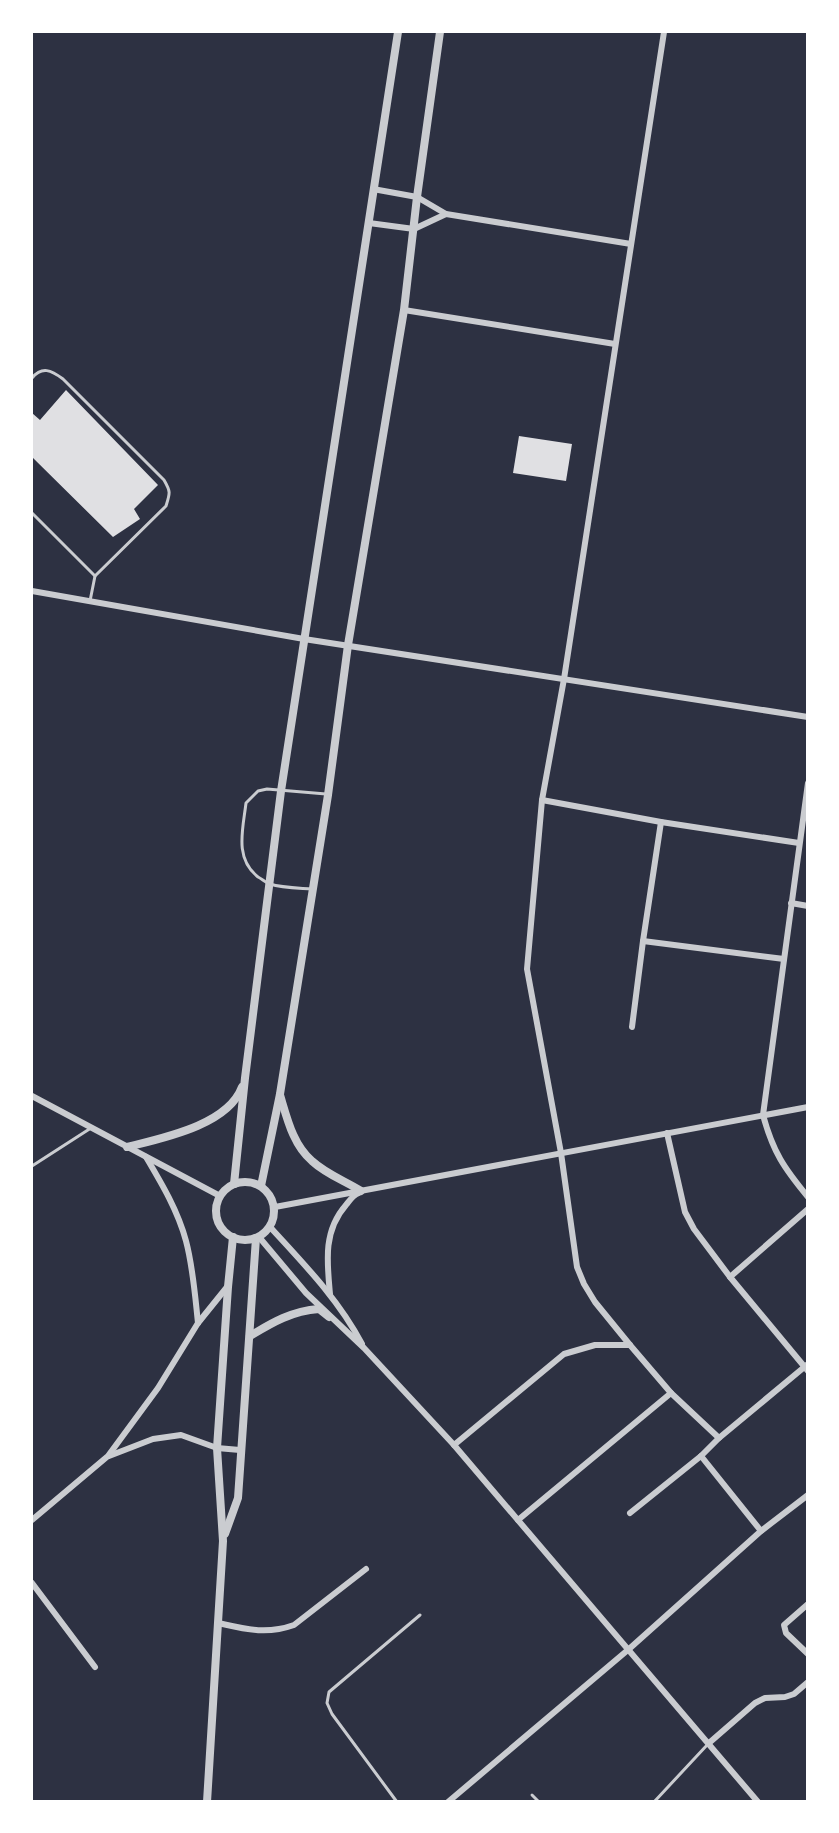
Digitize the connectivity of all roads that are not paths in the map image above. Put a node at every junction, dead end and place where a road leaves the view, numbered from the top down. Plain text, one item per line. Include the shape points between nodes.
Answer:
1 (398, 32) edge
2 (440, 32) edge
3 (664, 32) edge
4 (373, 189) junction
5 (417, 197) junction
6 (446, 214) junction
7 (369, 223) junction
8 (414, 229) junction
9 (631, 244) junction
10 (404, 310) junction
11 (615, 344) junction
12 (32, 378) edge
13 (32, 513) edge
14 (95, 576) junction
15 (32, 591) edge
16 (90, 601) junction
17 (304, 639) junction
18 (348, 645) junction
19 (564, 679) junction
20 (807, 717) edge
21 (807, 783) edge
22 (281, 791) junction
23 (328, 795) junction
24 (542, 800) junction
25 (661, 822) junction
26 (800, 843) junction
27 (269, 884) junction
28 (312, 890) junction
29 (791, 903) junction
30 (807, 906) edge
31 (642, 940) junction
32 (784, 959) junction
33 (632, 1027) dead end
34 (245, 1078) junction
35 (280, 1094) junction
36 (32, 1096) edge
37 (807, 1107) edge
38 (763, 1115) junction
39 (92, 1128) junction
40 (667, 1133) junction
41 (127, 1147) junction
42 (561, 1153) junction
43 (146, 1157) junction
44 (32, 1166) edge
45 (234, 1184) junction
46 (261, 1186) junction
47 (371, 1188) junction
48 (361, 1191) junction
49 (220, 1196) junction
50 (807, 1197) edge
51 (275, 1207) junction
52 (807, 1209) edge
53 (270, 1227) junction
54 (233, 1237) junction
55 (257, 1237) junction
56 (730, 1277) junction
57 (228, 1287) junction
58 (330, 1295) junction
59 (329, 1317) junction
60 (198, 1323) junction
61 (250, 1336) junction
62 (630, 1345) junction
63 (364, 1348) junction
64 (806, 1367) edge
65 (671, 1392) junction
66 (719, 1438) junction
67 (454, 1445) junction
68 (217, 1448) junction
69 (240, 1450) junction
70 (108, 1456) junction
71 (701, 1456) junction
72 (807, 1496) edge
73 (630, 1513) dead end
74 (32, 1520) edge
75 (518, 1520) junction
76 (761, 1531) junction
77 (223, 1541) junction
78 (366, 1569) dead end
79 (32, 1583) edge
80 (807, 1604) edge
81 (420, 1615) dead end
82 (218, 1623) junction
83 (629, 1649) junction
84 (807, 1654) edge
85 (95, 1667) dead end
86 (807, 1683) edge
87 (709, 1743) junction
88 (532, 1795) dead end
89 (207, 1802) edge
90 (397, 1802) edge
91 (448, 1802) edge
92 (538, 1802) edge
93 (654, 1802) edge
94 (758, 1802) edge

1 - 4 street
2 - 5 street
3 - 9 street
4 - 5 street
4 - 7 street
5 - 6 street
5 - 8 street
6 - 8 street
6 - 9 street
7 - 8 street
7 - 17 street
8 - 10 street
9 - 11 street
10 - 11 street
10 - 18 street
11 - 19 street
12 - 14 lane via 42,370 51,370 63,379 164,480 170,494 166,506
13 - 14 lane
14 - 16 lane
15 - 16 street
16 - 17 street
17 - 18 street
17 - 22 street
18 - 19 street
18 - 23 street
19 - 20 street
19 - 24 street
21 - 26 street
22 - 23 lane
22 - 27 street
22 - 27 lane via 258,791 246,803 242,854 256,875
23 - 28 street
24 - 25 street
24 - 42 street via 527,969
25 - 26 street
25 - 31 street
26 - 29 street
27 - 28 lane
27 - 34 street
28 - 35 street
29 - 30 street
29 - 32 street
31 - 32 street
31 - 33 street
32 - 38 street
34 - 41 street via 239,1096 212,1118 177,1134
34 - 45 street
35 - 46 street
35 - 48 street via 291,1130 311,1160
36 - 39 street
37 - 38 street
38 - 40 street
38 - 50 street via 777,1156
39 - 41 street
39 - 44 lane
40 - 42 street
40 - 56 street via 686,1212
41 - 43 street
42 - 47 street
42 - 62 street via 577,1267 596,1302
43 - 49 street
43 - 60 street via 186,1239
45 - 46 street via 248,1182
45 - 49 street
46 - 51 street
47 - 48 street
47 - 58 street via 355,1195 331,1228 327,1258
48 - 51 street
49 - 54 street via 217,1217 221,1227
51 - 53 street
52 - 56 street
53 - 55 street
53 - 58 street
54 - 55 street
54 - 57 street
55 - 59 street
55 - 61 street
56 - 64 street
57 - 60 street
57 - 68 street
58 - 63 street
59 - 61 street via 320,1309 304,1310 281,1317
59 - 63 street
60 - 70 street via 158,1388
61 - 69 street
62 - 65 street
62 - 67 street via 595,1346 564,1354
63 - 67 street
64 - 66 street
65 - 66 street
65 - 75 street
66 - 71 street
67 - 75 street
68 - 69 street
68 - 70 street via 181,1435 153,1439
68 - 77 street
69 - 77 street via 238,1498
70 - 74 street
71 - 73 street
71 - 76 street
72 - 76 street
75 - 83 street
76 - 83 street
77 - 82 street
78 - 82 street via 294,1625 254,1631
79 - 85 street
80 - 84 street via 784,1625 786,1633
81 - 90 lane via 329,1692 327,1703
82 - 89 street
83 - 87 street
83 - 91 street
86 - 87 street via 794,1694 755,1703
87 - 93 lane
87 - 94 street
88 - 92 lane

